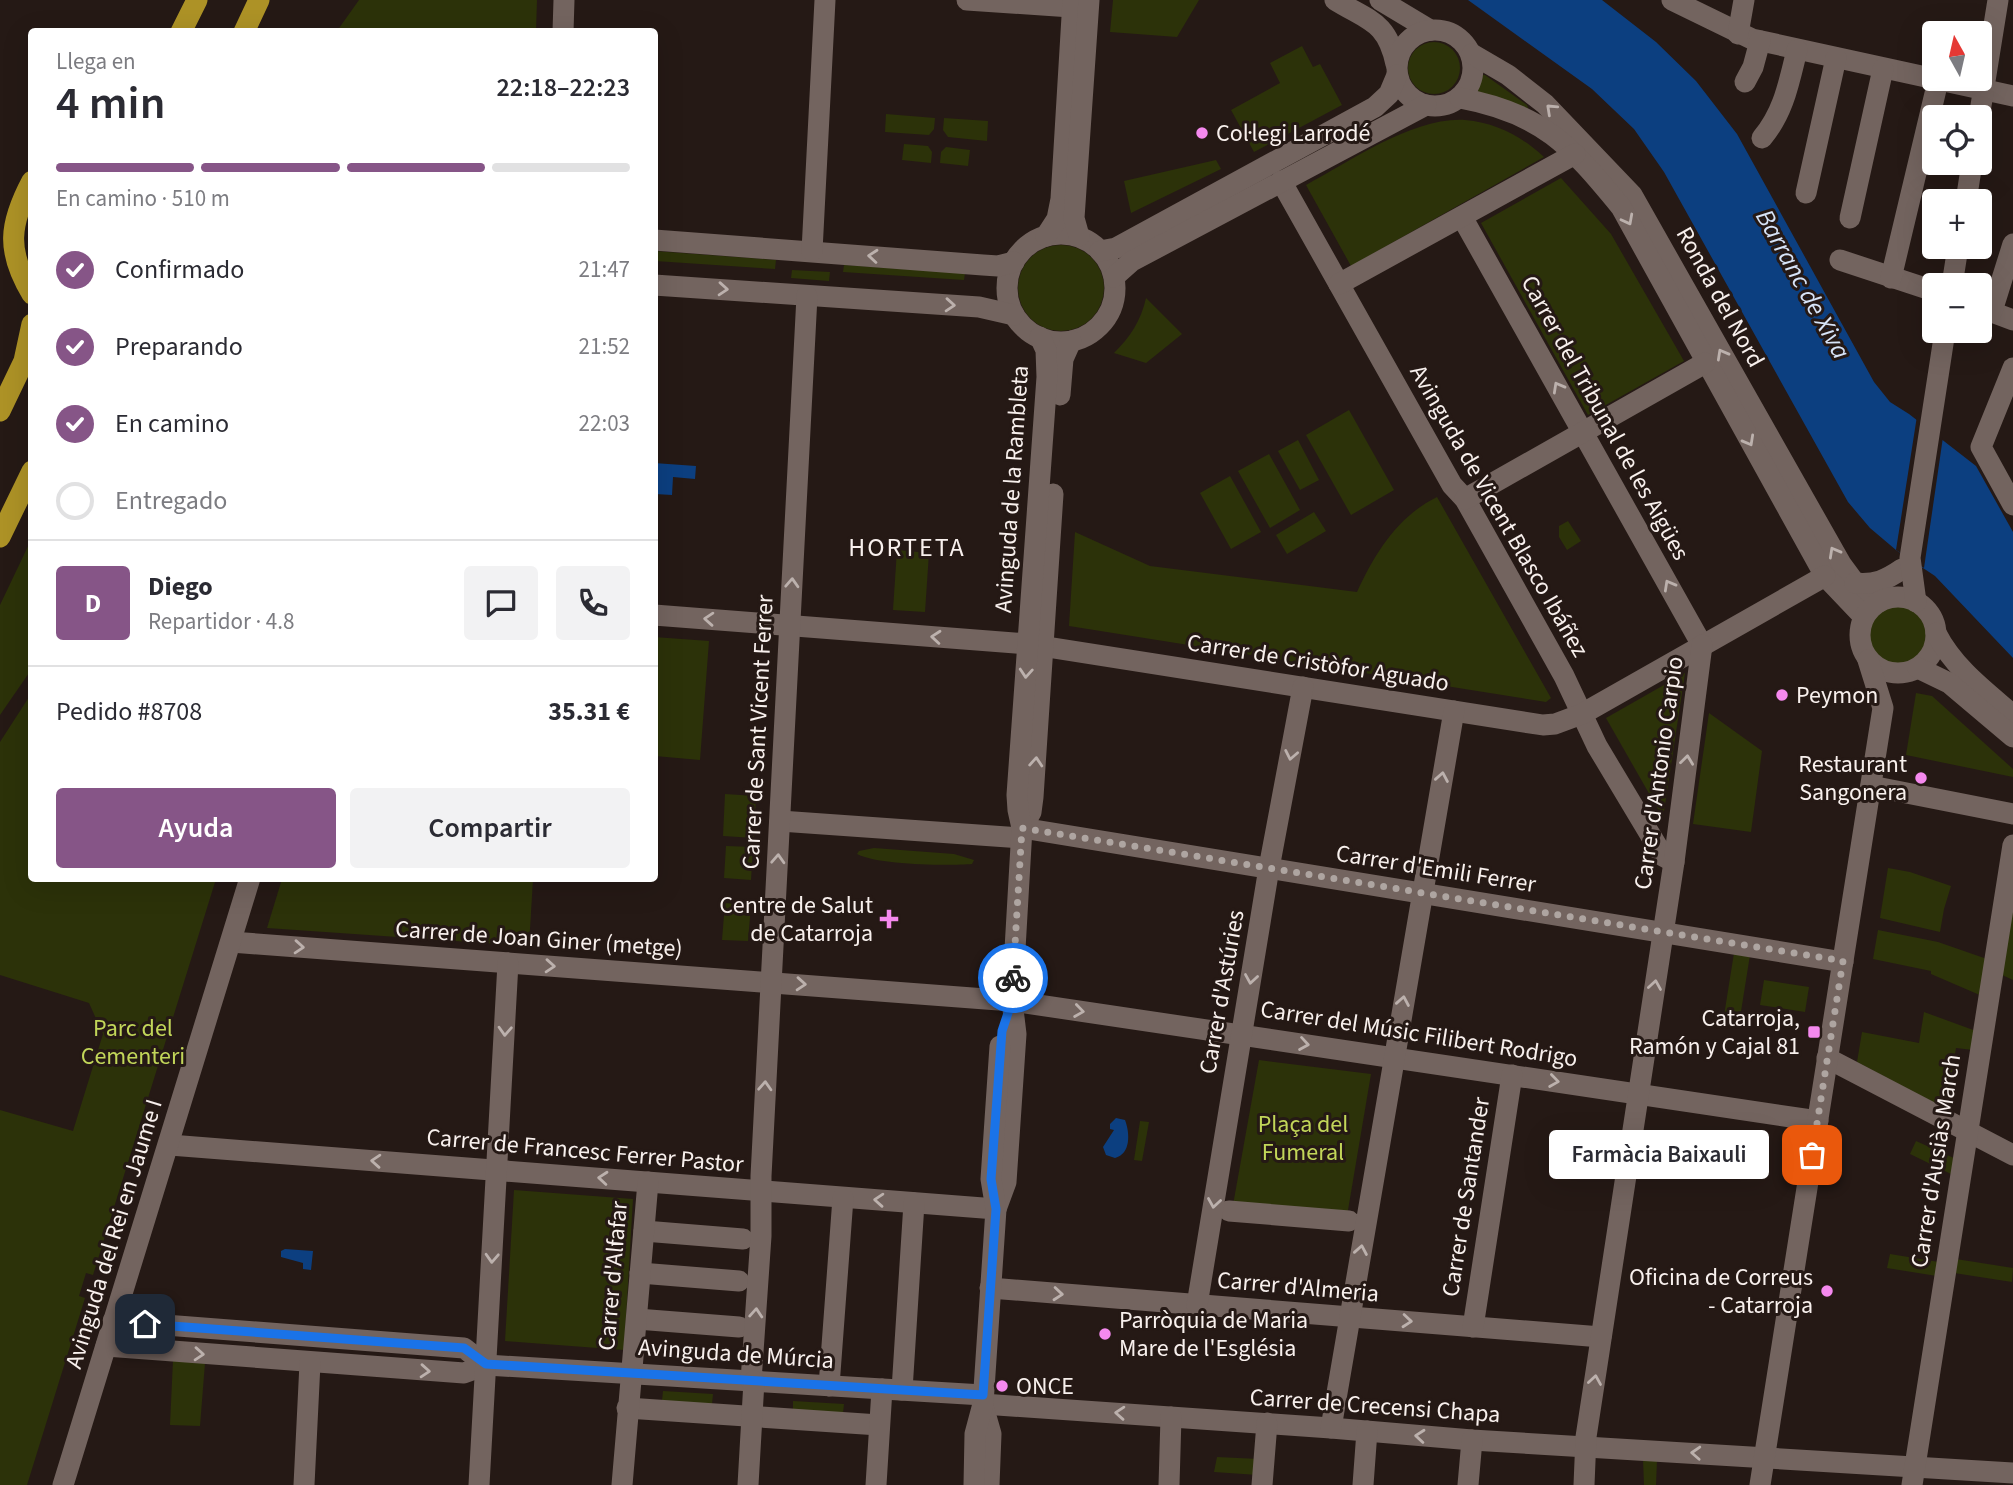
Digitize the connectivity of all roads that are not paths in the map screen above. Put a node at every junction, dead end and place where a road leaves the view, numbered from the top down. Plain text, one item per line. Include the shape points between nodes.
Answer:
1 (197, 0) edge
2 (259, 0) edge
3 (564, 0) edge
4 (825, 0) edge
5 (967, 0) edge
6 (1335, 0) edge
7 (1380, 0) edge
8 (1672, 0) edge
9 (1744, 0) edge
10 (1998, 0) edge
11 (1081, 4) edge
12 (183, 28) edge
13 (246, 28) edge
14 (563, 28) edge
15 (1430, 30) junction
16 (1738, 34) junction
17 (1992, 39) edge
18 (1760, 41) junction
19 (1797, 50) junction
20 (1472, 54) junction
21 (1836, 58) junction
22 (1883, 69) junction
23 (1397, 70) junction
24 (1922, 78) edge
25 (1745, 82) dead end
26 (1936, 91) edge
27 (1989, 91) edge
28 (2013, 96) edge
29 (1460, 98) junction
30 (1426, 104) junction
31 (1762, 138) dead end
32 (1575, 154) junction
33 (1281, 181) junction
34 (28, 188) edge
35 (1806, 193) dead end
36 (1462, 217) junction
37 (1850, 218) dead end
38 (1046, 236) junction
39 (1079, 236) junction
40 (658, 240) edge
41 (2013, 244) edge
42 (811, 251) junction
43 (1100, 251) junction
44 (1840, 260) dead end
45 (1014, 261) junction
46 (1114, 277) junction
47 (1891, 278) junction
48 (1339, 284) junction
49 (658, 285) edge
50 (1922, 287) edge
51 (28, 288) edge
52 (1992, 295) edge
53 (807, 296) junction
54 (1992, 311) edge
55 (1014, 315) junction
56 (2013, 320) edge
57 (1040, 337) junction
58 (1071, 341) junction
59 (28, 342) edge
60 (1943, 343) edge
61 (1705, 363) junction
62 (2013, 368) edge
63 (0, 411) edge
64 (1583, 432) junction
65 (28, 479) edge
66 (1465, 499) junction
67 (2013, 503) edge
68 (0, 537) edge
69 (1906, 563) junction
70 (1825, 576) junction
71 (1855, 583) junction
72 (1916, 602) junction
73 (1877, 606) junction
74 (658, 615) edge
75 (790, 625) junction
76 (1936, 633) junction
77 (1036, 645) junction
78 (1702, 645) junction
79 (1868, 660) junction
80 (1912, 670) junction
81 (1303, 687) junction
82 (1883, 708) junction
83 (1454, 711) junction
84 (1582, 714) junction
85 (2013, 715) edge
86 (2013, 737) edge
87 (1871, 786) junction
88 (2013, 814) edge
89 (780, 821) junction
90 (1021, 833) junction
91 (2013, 845) edge
92 (1674, 862) junction
93 (1269, 868) junction
94 (249, 882) edge
95 (1422, 893) junction
96 (1664, 932) junction
97 (231, 942) junction
98 (1843, 961) junction
99 (508, 963) junction
100 (771, 982) junction
101 (1012, 1001) junction
102 (1242, 1034) junction
103 (1394, 1057) junction
104 (1827, 1058) junction
105 (1511, 1075) junction
106 (1639, 1093) junction
107 (1818, 1121) junction
108 (1967, 1132) junction
109 (170, 1145) junction
110 (2013, 1155) edge
111 (497, 1170) junction
112 (648, 1182) junction
113 (761, 1191) junction
114 (843, 1198) junction
115 (914, 1203) junction
116 (996, 1209) junction
117 (1229, 1211) dead end
118 (1349, 1221) dead end
119 (644, 1231) junction
120 (743, 1239) dead end
121 (640, 1273) junction
122 (739, 1281) dead end
123 (990, 1289) junction
124 (1197, 1305) junction
125 (1350, 1317) junction
126 (637, 1319) junction
127 (113, 1321) junction
128 (739, 1327) dead end
129 (1473, 1327) junction
130 (1601, 1337) junction
131 (106, 1346) junction
132 (310, 1363) junction
133 (486, 1364) junction
134 (630, 1374) junction
135 (753, 1381) junction
136 (829, 1386) junction
137 (892, 1390) junction
138 (983, 1399) junction
139 (627, 1408) junction
140 (752, 1417) junction
141 (1171, 1417) junction
142 (1267, 1423) junction
143 (879, 1425) junction
144 (1331, 1428) junction
145 (1367, 1431) junction
146 (1472, 1440) junction
147 (1585, 1447) junction
148 (1764, 1457) junction
149 (2013, 1473) edge
150 (1914, 1476) edge
151 (64, 1485) edge
152 (304, 1485) edge
153 (479, 1485) edge
154 (622, 1485) edge
155 (748, 1485) edge
156 (876, 1485) edge
157 (974, 1485) edge
158 (989, 1485) edge
159 (1169, 1485) edge
160 (1262, 1485) edge
161 (1363, 1485) edge
162 (1468, 1485) edge
163 (1584, 1485) edge
164 (1760, 1485) edge

1 - 12 main road
2 - 13 main road
3 - 14 street
4 - 42 street
5 - 11 street
6 - 23 street via 1385,33 1392,43
7 - 15 street
8 - 16 street
9 - 16 street
10 - 17 street
11 - 38 street via 1061,199 1057,219
11 - 39 street via 1074,218
15 - 20 street via 1455,34
15 - 23 street via 1408,40
16 - 18 street
18 - 19 street
18 - 25 street
19 - 21 street
19 - 31 street via 1784,103
20 - 29 street via 1472,79
71 -> 20 street, Ronda del Nord via 1840,564 1632,195 1545,104
21 - 22 street
21 - 35 street
22 - 24 street
22 - 37 street
23 - 30 street via 1407,94
23 - 43 street via 1389,94 1375,107 1116,248
26 - 47 street
27 - 28 street
29 - 30 street via 1436,106
29 - 32 street, Ronda del Nord via 1515,112
30 - 33 street
32 - 36 street
32 -> 61 street, Ronda del Nord via 1621,206
33 - 46 street via 1132,261
33 - 48 street, Avinguda de Vicent Blasco Ibáñez
34 - 51 main road via 17,208 13,241 19,273
36 - 48 street
64 -> 36 street, Carrer del Tribunal de les Aigües
38 - 39 street
38 - 45 street via 1031,242
39 - 43 street
40 - 42 street
41 - 52 street
45 -> 42 street via 998,266
43 - 46 street
44 - 47 street
45 - 55 street via 1007,282
46 - 58 street via 1115,295 1106,318 1087,335
47 - 50 street
48 - 66 street, Avinguda de Vicent Blasco Ibáñez via 1452,485
49 -> 53 street
53 -> 55 street via 979,307
75 -> 53 street, Carrer de Sant Vicent Ferrer
54 - 56 street
55 - 57 street
57 - 58 street
57 - 77 street, Avinguda de la Rambleta via 1046,350 1047,377
58 - 77 street, Avinguda de la Rambleta via 1063,359
59 - 63 main road
60 - 69 street
61 - 64 street
61 -> 70 street, Ronda del Nord
62 - 67 street via 1981,447
64 - 66 street
78 -> 64 street, Carrer del Tribunal de les Aigües
65 - 68 main road
66 - 84 street, Avinguda de Vicent Blasco Ibáñez
69 - 71 street via 1883,581
69 - 72 street
69 - 73 street
70 - 73 street, Ronda del Nord
70 - 78 street, Carrer de Cristòfor Aguado
71 - 73 street, Ronda del Nord
72 - 73 street via 1906,598
72 - 76 street via 1930,615
73 - 79 street via 1860,628
75 -> 74 street, Carrer de Cristòfor Aguado
77 -> 75 street, Carrer de Cristòfor Aguado
75 - 89 street, Carrer de Sant Vicent Ferrer
76 - 80 street via 1928,659
76 - 85 street via 1961,670
77 - 81 street, Carrer de Cristòfor Aguado
77 - 90 street, Avinguda de la Rambleta via 1017,795
78 - 84 street, Carrer de Cristòfor Aguado
92 -> 78 street, Carrer d'Antonio Carpio
79 - 80 street via 1886,671
79 - 82 street
80 - 82 street
80 - 86 street via 1949,683
81 - 83 street, Carrer de Cristòfor Aguado
81 -> 93 street, Carrer d'Astúries
82 - 87 street
83 - 84 street, Carrer de Cristòfor Aguado via 1542,725
95 -> 83 street
84 - 92 street, Avinguda de Vicent Blasco Ibáñez via 1662,856
87 - 88 street
87 - 98 street
89 - 90 street, Carrer d'Emili Ferrer
100 -> 89 street, Carrer de Sant Vicent Ferrer
90 - 93 street, Carrer d'Emili Ferrer
90 - 101 street, Avinguda de la Rambleta
91 - 108 street, Carrer d'Ausiàs March
92 - 96 street, Carrer d'Antonio Carpio
93 - 95 street, Carrer d'Emili Ferrer
93 -> 102 street, Carrer d'Astúries
94 - 97 street, Avinguda del Rei en Jaume I
95 - 96 street, Carrer d'Emili Ferrer
103 -> 95 street
96 - 98 street, Carrer d'Emili Ferrer
106 -> 96 street, Carrer d'Antonio Carpio
97 -> 99 street, Carrer de Joan Giner (metge)
97 - 109 street, Avinguda del Rei en Jaume I
98 - 104 street
99 -> 100 street, Carrer de Joan Giner (metge)
99 -> 111 street
100 -> 101 street, Carrer de Joan Giner (metge)
113 -> 100 street, Carrer de Sant Vicent Ferrer
101 -> 102 street, Carrer del Músic Filibert Rodrigo
101 - 116 street, Avinguda de la Rambleta via 1016,1034 1006,1182
102 -> 103 street, Carrer del Músic Filibert Rodrigo
102 -> 124 street, Carrer d'Astúries
103 - 105 street, Carrer del Músic Filibert Rodrigo
125 -> 103 street
104 - 107 street
104 - 108 street
105 -> 106 street, Carrer del Músic Filibert Rodrigo
105 - 129 street, Carrer de Santander
106 - 107 street, Carrer del Músic Filibert Rodrigo
106 - 130 street, Carrer d'Antonio Carpio
107 - 148 street
108 - 110 street
108 - 150 street, Carrer d'Ausiàs March
111 -> 109 street, Carrer de Francesc Ferrer Pastor
109 - 127 street, Avinguda del Rei en Jaume I
112 -> 111 street, Carrer de Francesc Ferrer Pastor
111 -> 133 street
112 - 113 street, Carrer de Francesc Ferrer Pastor
112 - 119 street, Carrer d'Alfafar
113 - 114 street, Carrer de Francesc Ferrer Pastor
135 -> 113 street, Carrer de Sant Vicent Ferrer
115 -> 114 street, Carrer de Francesc Ferrer Pastor
114 - 136 street
115 - 116 street, Carrer de Francesc Ferrer Pastor
115 - 137 street
116 - 123 street, Avinguda de la Rambleta
117 - 118 street
119 - 120 street
119 - 121 street, Carrer d'Alfafar
121 - 122 street
121 - 126 street, Carrer d'Alfafar
123 -> 124 street, Carrer d'Almeria
123 - 138 street, Avinguda de la Rambleta
124 - 125 street, Carrer d'Almeria
125 -> 129 street, Carrer d'Almeria
125 - 144 street
126 - 128 street
126 - 134 street, Carrer d'Alfafar
127 - 131 street, Avinguda del Rei en Jaume I
127 - 133 street, Avinguda de Múrcia via 464,1348
129 - 130 street, Carrer d'Almeria
147 -> 130 street, Carrer d'Antonio Carpio
131 -> 132 street, Avinguda de Múrcia
131 - 151 street, Avinguda del Rei en Jaume I
132 -> 133 street, Avinguda de Múrcia via 464,1373
132 - 152 street
133 - 134 street, Avinguda de Múrcia
133 - 153 street
134 - 135 street, Avinguda de Múrcia
134 - 139 street, Carrer d'Alfafar
135 - 136 street, Avinguda de Múrcia
135 - 140 street, Carrer de Sant Vicent Ferrer
136 - 137 street, Avinguda de Múrcia
137 - 138 street, Avinguda de Múrcia
137 - 143 street
141 -> 138 street, Carrer de Crecensi Chapa
138 - 157 street, Avinguda de la Rambleta via 975,1434
138 - 158 street, Avinguda de la Rambleta via 990,1434
139 - 140 street
139 - 154 street, Carrer d'Alfafar
140 - 143 street
140 - 155 street, Carrer de Sant Vicent Ferrer
141 - 142 street, Carrer de Crecensi Chapa
141 - 159 street
142 - 144 street, Carrer de Crecensi Chapa
142 - 160 street
143 - 156 street
144 - 145 street, Carrer de Crecensi Chapa
146 -> 145 street, Carrer de Crecensi Chapa
145 - 161 street
146 - 147 street, Carrer de Crecensi Chapa
146 - 162 street
148 -> 147 street, Carrer de Crecensi Chapa
147 - 163 street, Carrer d'Antonio Carpio
148 - 150 street, Carrer de Crecensi Chapa
148 - 164 street
149 - 150 street, Carrer de Crecensi Chapa

